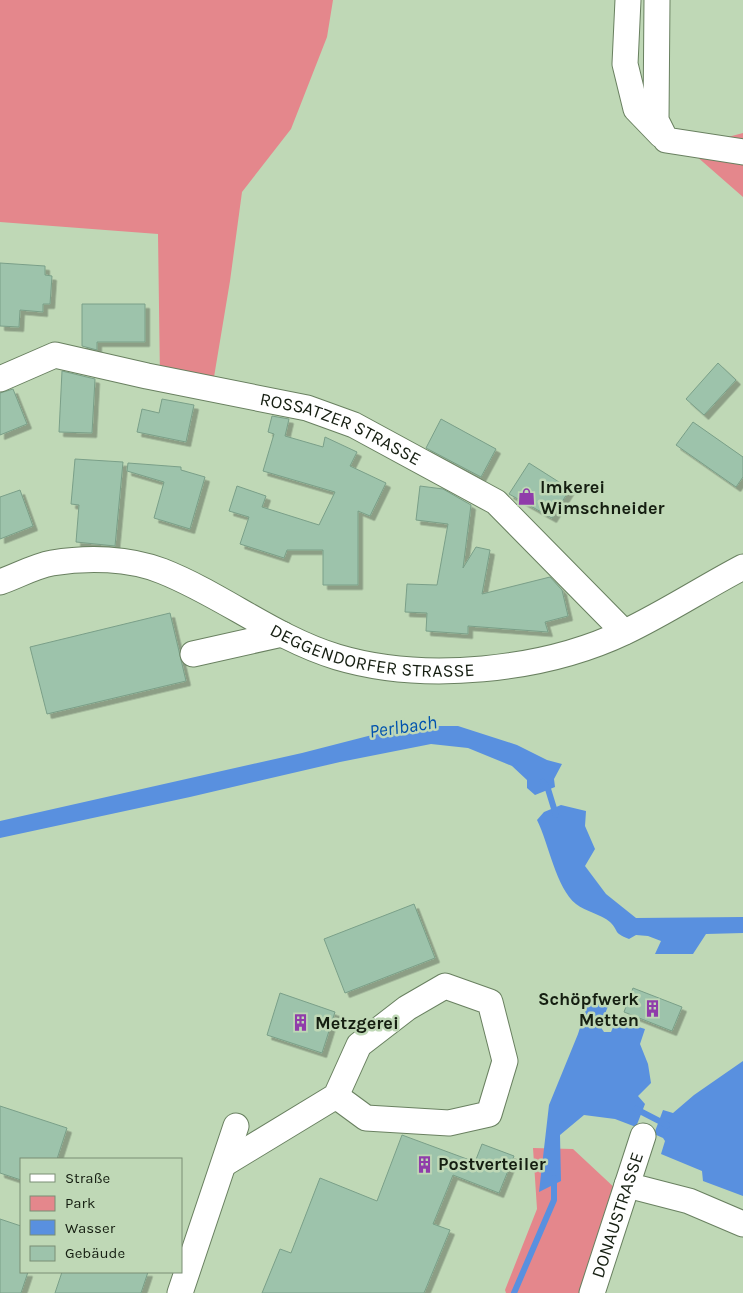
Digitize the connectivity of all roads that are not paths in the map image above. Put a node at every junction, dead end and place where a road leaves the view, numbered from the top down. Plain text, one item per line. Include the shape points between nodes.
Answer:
1 (628, 0) edge
2 (657, 0) edge
3 (666, 140) junction
4 (743, 152) edge
5 (0, 379) edge
6 (743, 567) edge
7 (0, 582) edge
8 (624, 632) junction
9 (282, 634) junction
10 (193, 654) dead end
11 (336, 1096) junction
12 (236, 1126) dead end
13 (643, 1136) dead end
14 (224, 1164) junction
15 (627, 1185) junction
16 (743, 1224) edge
17 (180, 1293) edge
18 (592, 1293) edge

1 - 3 street via 625,64 636,109
2 - 3 street via 656,120
3 - 4 street
5 - 8 street, ROSSATZER STRASSE via 56,355 307,408 354,425 496,502
6 - 8 street, DEGGENDORFER STRASSE
7 - 9 street, DEGGENDORFER STRASSE via 51,564 106,559 161,571
8 - 9 street, DEGGENDORFER STRASSE via 577,650 508,666 444,670 382,666 336,656
9 - 10 street
11 - 11 street via 359,1045 406,1008 445,986 490,1002 505,1061 490,1114 449,1123 366,1118
11 - 14 street
12 - 14 street
13 - 15 street, DONAUSTRASSE
14 - 17 street
15 - 16 street via 689,1201
15 - 18 street, DONAUSTRASSE

